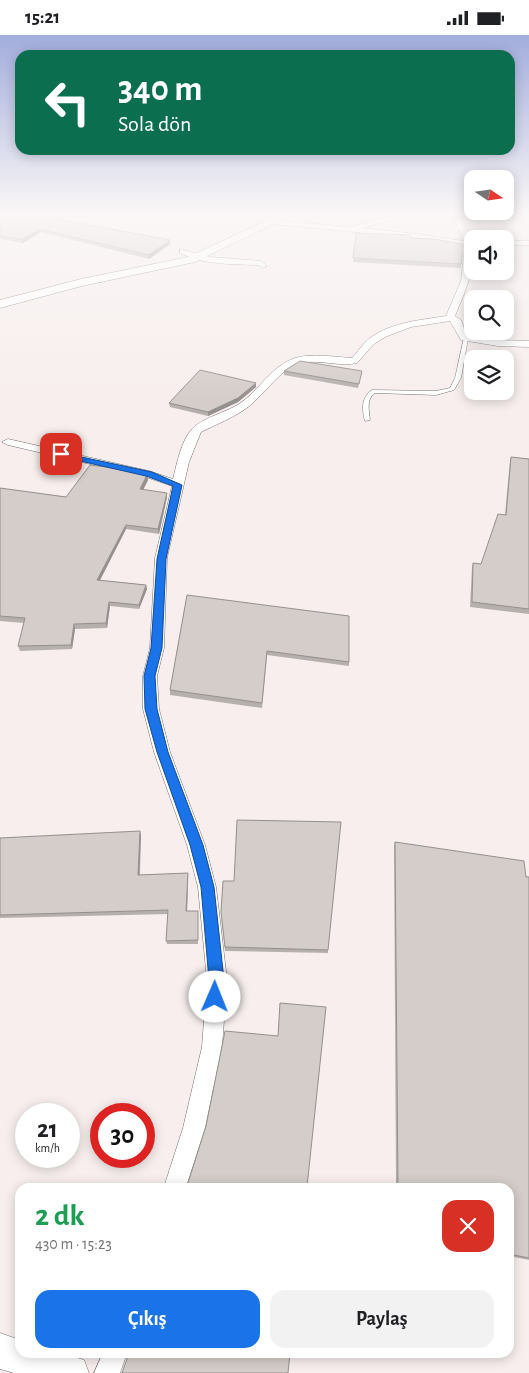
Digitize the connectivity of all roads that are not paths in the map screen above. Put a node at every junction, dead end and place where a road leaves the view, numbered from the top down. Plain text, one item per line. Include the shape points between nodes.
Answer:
1 (124, 274) edge
2 (465, 280) edge
3 (0, 304) edge
4 (450, 317) junction
5 (464, 337) edge
6 (466, 340) edge
7 (474, 340) edge
8 (529, 344) edge
9 (368, 420) dead end
10 (8, 442) dead end
11 (178, 485) junction
12 (176, 1183) edge
13 (0, 1351) edge
14 (15, 1356) edge
15 (23, 1358) edge
16 (113, 1358) edge
17 (71, 1373) edge
18 (107, 1373) edge

1 - 3 street
2 - 4 street
4 - 5 street via 456,320
4 - 11 street via 384,334 372,341 354,361 311,359 288,364 242,407 197,430 183,462
6 - 9 lane via 458,378 452,389 436,393 374,391 370,393 365,407
7 - 8 street
10 - 11 street via 149,474
11 - 12 street via 161,559 157,648 150,676 151,709 207,887 217,980 212,1047 194,1129
13 - 14 street
15 - 17 street
16 - 18 street

